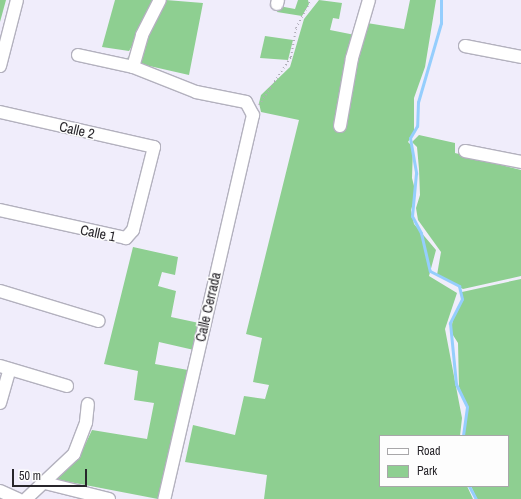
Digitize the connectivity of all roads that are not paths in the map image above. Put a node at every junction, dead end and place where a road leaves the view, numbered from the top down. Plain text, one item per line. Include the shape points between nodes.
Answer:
1 (17, 0) edge
2 (160, 0) edge
3 (369, 0) edge
4 (465, 46) dead end
5 (78, 54) dead end
6 (521, 57) edge
7 (0, 66) edge
8 (133, 67) junction
9 (0, 112) edge
10 (340, 126) dead end
11 (154, 147) joint
12 (465, 151) dead end
13 (521, 162) edge
14 (0, 210) edge
15 (0, 291) edge
16 (99, 321) dead end
17 (5, 367) edge
18 (67, 386) dead end
19 (0, 403) edge
20 (88, 404) dead end
21 (45, 483) junction
22 (0, 490) edge
23 (18, 499) edge
24 (26, 499) edge
25 (110, 499) edge
26 (164, 499) edge

1 - 7 street
2 - 8 street via 142,35
3 - 10 street via 352,58
4 - 6 street
5 - 8 street
8 - 26 street, Calle Cerrada via 196,92 246,102 253,115
9 - 11 street, Calle 2
11 - 14 street, Calle 1 via 133,230 126,238
12 - 13 street
15 - 16 street
17 - 18 street
17 - 19 street
20 - 21 street via 86,422 74,454
21 - 24 street
21 - 25 street
22 - 23 street

